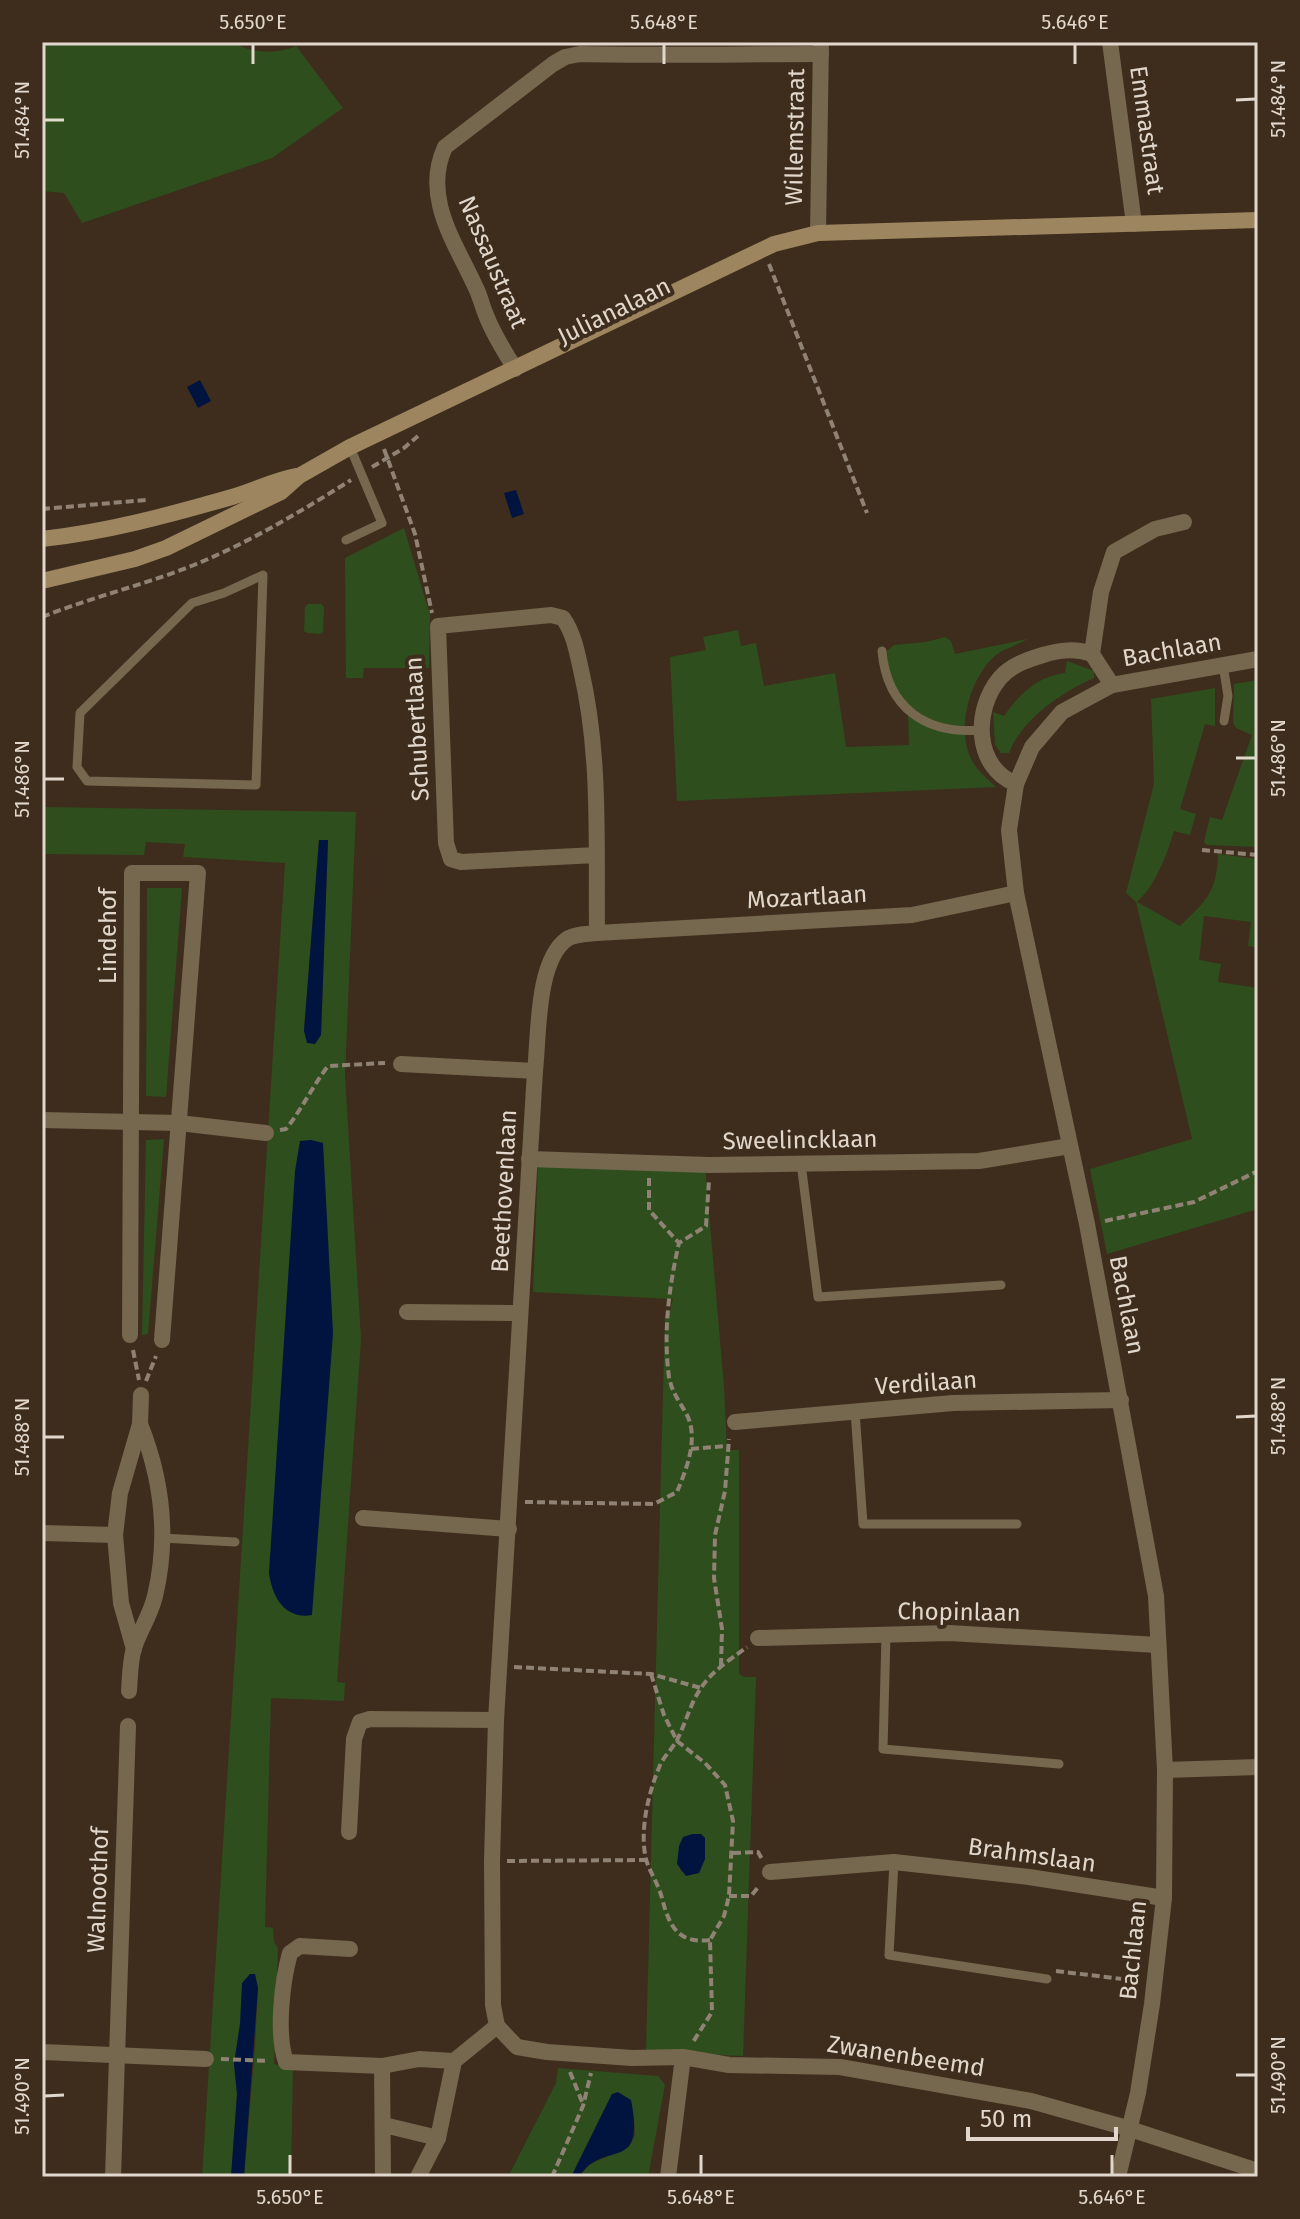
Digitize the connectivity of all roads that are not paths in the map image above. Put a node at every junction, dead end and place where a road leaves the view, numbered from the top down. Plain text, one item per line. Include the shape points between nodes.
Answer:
1 (1110, 42) edge
2 (821, 48) edge
3 (1258, 220) edge
4 (1134, 224) junction
5 (818, 233) junction
6 (515, 369) junction
7 (350, 447) junction
8 (299, 476) junction
9 (1184, 522) dead end
10 (42, 539) edge
11 (346, 540) dead end
12 (42, 581) edge
13 (882, 651) dead end
14 (1092, 654) junction
15 (1258, 659) edge
16 (1223, 665) junction
17 (1112, 685) junction
18 (1224, 721) dead end
19 (982, 730) junction
20 (1016, 784) junction
21 (256, 785) joint
22 (596, 855) junction
23 (1016, 893) junction
24 (597, 933) junction
25 (401, 1064) road end
26 (535, 1071) junction
27 (42, 1120) edge
28 (132, 1123) junction
29 (179, 1123) junction
30 (266, 1133) road end
31 (1070, 1146) junction
32 (529, 1159) junction
33 (801, 1163) junction
34 (1001, 1285) dead end
35 (407, 1312) dead end
36 (520, 1313) junction
37 (130, 1335) road end
38 (162, 1340) road end
39 (141, 1395) road end
40 (1121, 1400) junction
41 (855, 1411) junction
42 (735, 1422) dead end
43 (140, 1424) junction
44 (363, 1518) dead end
45 (1017, 1524) dead end
46 (509, 1529) junction
47 (42, 1533) edge
48 (115, 1535) junction
49 (162, 1538) junction
50 (235, 1542) dead end
51 (886, 1635) junction
52 (758, 1638) road end
53 (1158, 1645) junction
54 (134, 1649) junction
55 (129, 1691) dead end
56 (496, 1720) junction
57 (128, 1726) dead end
58 (1059, 1764) dead end
59 (1258, 1767) edge
60 (1165, 1770) junction
61 (349, 1832) dead end
62 (894, 1862) junction
63 (770, 1872) dead end
64 (1164, 1898) junction
65 (350, 1949) dead end
66 (1047, 1979) road end
67 (497, 2026) junction
68 (42, 2052) edge
69 (117, 2055) junction
70 (683, 2057) junction
71 (206, 2059) dead end
72 (454, 2061) junction
73 (382, 2066) junction
74 (384, 2125) junction
75 (1127, 2128) junction
76 (438, 2138) junction
77 (1258, 2171) edge
78 (113, 2177) edge
79 (383, 2177) edge
80 (418, 2177) edge
81 (668, 2177) edge
82 (1118, 2177) edge

1 - 4 street, Emmastraat
2 - 5 street, Willemstraat
2 - 6 street, Nassaustraat via 691,57 565,57 445,147 437,173 441,214
3 - 4 main road, Julianalaan
4 - 5 main road, Julianalaan
5 - 6 main road, Julianalaan via 774,244
6 - 7 main road, Julianalaan
7 - 8 main road, Julianalaan
7 - 11 lane via 382,523
8 - 10 main road, Julianalaan via 157,518
8 - 12 main road, Julianalaan via 281,492 166,548
9 - 14 street via 1155,529 1114,552 1101,592
13 - 19 lane via 890,688 910,712 946,730
14 - 17 street
14 - 19 street via 1058,651 1006,671 988,698
15 - 16 street, Bachlaan
16 - 17 street, Bachlaan
16 - 18 lane via 1228,696
17 - 20 street, Bachlaan via 1062,712 1032,747
19 - 20 street via 994,769
20 - 23 street, Bachlaan via 1009,830
21 - 21 lane via 259,681 263,575 192,603 80,713 77,767 87,781
22 - 22 street, Schubertlaan via 451,859 446,843 438,626 551,615 563,618 572,631 591,720
22 - 24 street, Schubertlaan
23 - 24 street, Mozartlaan via 912,915
23 - 31 street, Bachlaan
24 - 26 street, Beethovenlaan via 569,937 552,954
25 - 26 street
26 - 32 street, Beethovenlaan
27 - 28 street
28 - 29 street
28 - 29 street, Lindehof via 132,873 198,873
28 - 37 street, Lindehof
29 - 30 street
29 - 38 street, Lindehof
31 - 33 street, Sweelincklaan via 979,1161
31 - 40 street, Bachlaan
32 - 33 street, Sweelincklaan
32 - 36 street, Beethovenlaan
33 - 34 lane via 818,1297
35 - 36 street
36 - 46 street, Beethovenlaan
39 - 43 street
40 - 41 street, Verdilaan
40 - 53 street, Bachlaan via 1156,1596
41 - 42 street, Verdilaan
41 - 45 lane via 863,1524
43 - 48 street
43 - 49 street via 162,1501
44 - 46 street
46 - 56 street, Beethovenlaan
47 - 48 street
48 - 54 street via 121,1603
49 - 50 lane
49 - 54 street via 155,1598
51 - 52 street, Chopinlaan
51 - 53 street, Chopinlaan via 949,1633
51 - 58 lane via 883,1749
53 - 60 street, Bachlaan
54 - 55 street
56 - 61 street via 360,1722 354,1739
56 - 67 street, Beethovenlaan via 492,1861
57 - 69 street, Walnoothof
59 - 60 street
60 - 64 street, Bachlaan
62 - 63 street, Brahmslaan
62 - 64 street, Brahmslaan
62 - 66 lane via 889,1955
64 - 75 street, Bachlaan via 1138,2093
65 - 73 street via 300,1946 290,1953 284,1973 281,2048 286,2062
67 - 70 street, Zwanenbeemd via 517,2047 563,2054
67 - 72 street
68 - 69 street
69 - 71 street
69 - 78 street, Walnoothof
70 - 75 street, Zwanenbeemd via 729,2065 840,2067 1031,2101
70 - 81 street
72 - 73 street via 419,2059
72 - 76 street
73 - 74 street
74 - 76 street
74 - 79 street
75 - 77 street, Zwanenbeemd
75 - 82 street, Bachlaan
76 - 80 street

